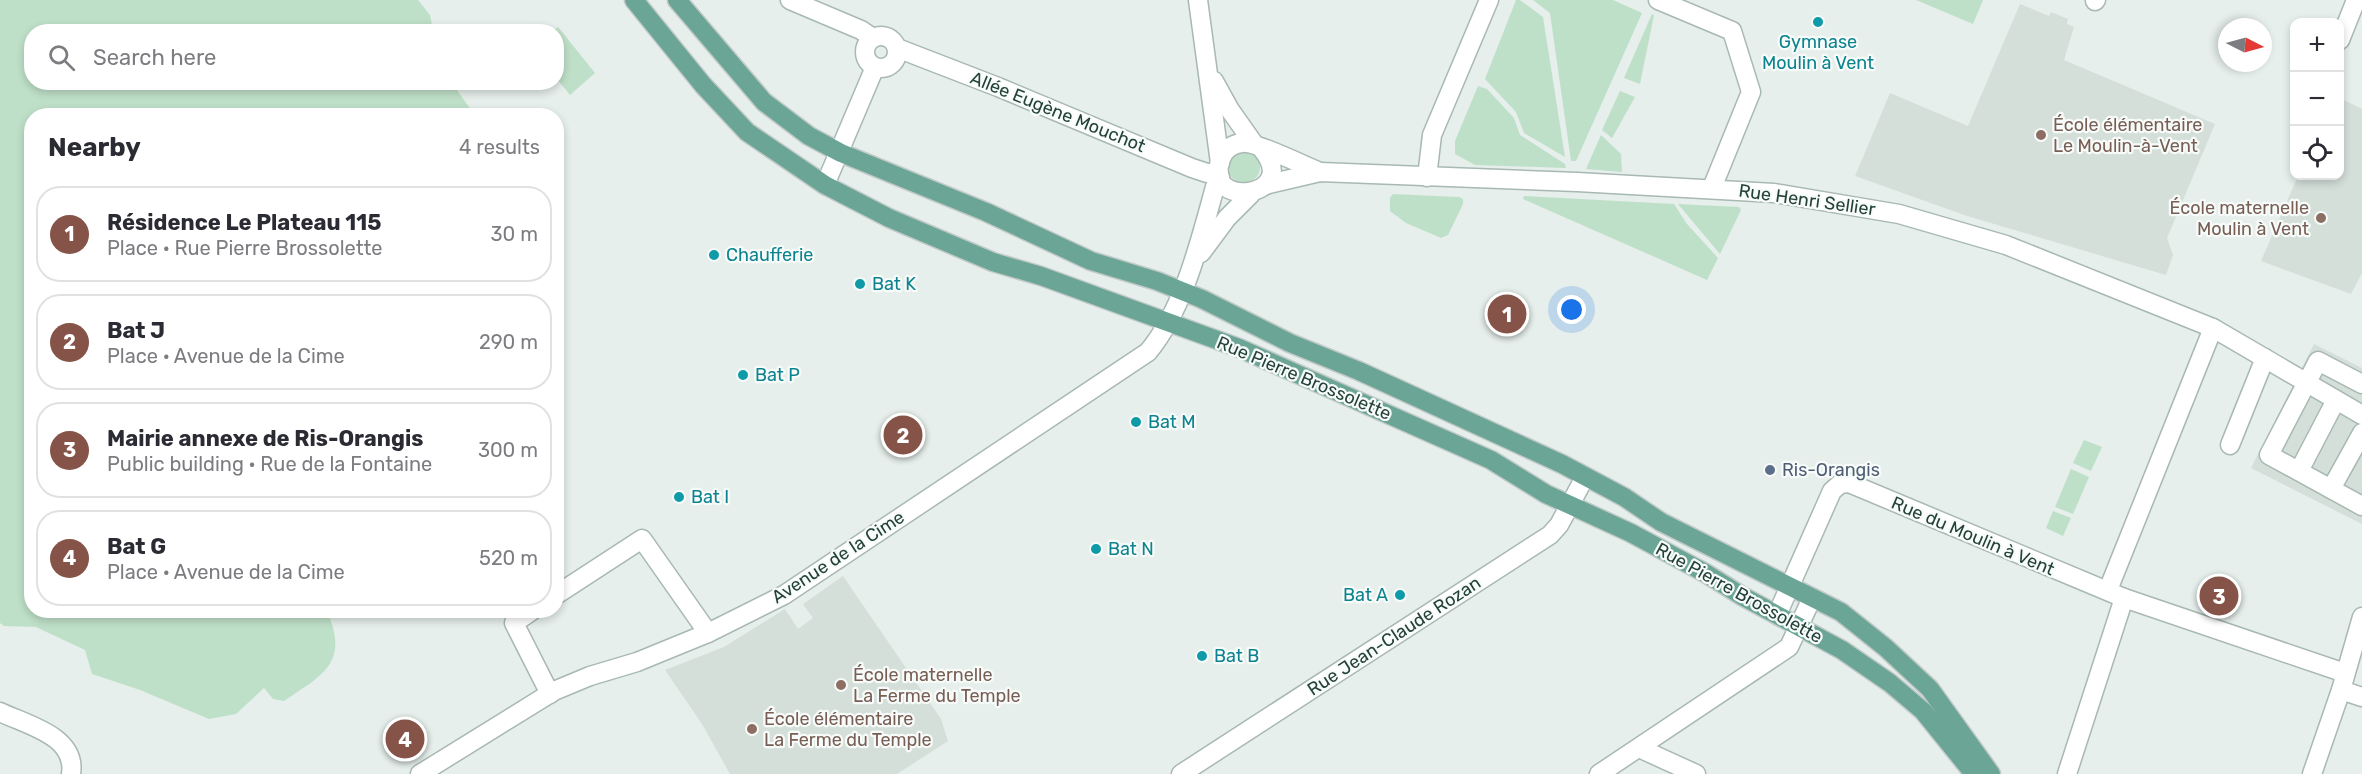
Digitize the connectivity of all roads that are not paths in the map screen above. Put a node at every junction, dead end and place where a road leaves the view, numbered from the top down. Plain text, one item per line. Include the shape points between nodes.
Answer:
1 (634, 0) edge
2 (677, 0) edge
3 (789, 0) edge
4 (1198, 0) edge
5 (1489, 0) edge
6 (1658, 0) edge
7 (2356, 0) edge
8 (2344, 30) edge
9 (873, 38) junction
10 (897, 48) junction
11 (875, 67) junction
12 (1208, 69) junction
13 (1258, 146) junction
14 (841, 153) junction
15 (1220, 171) junction
16 (1320, 172) junction
17 (1427, 177) junction
18 (825, 185) junction
19 (1712, 188) junction
20 (1258, 189) junction
21 (1195, 261) junction
22 (1181, 290) junction
23 (1167, 322) junction
24 (2213, 328) junction
25 (2265, 358) junction
26 (2307, 382) junction
27 (2362, 384) edge
28 (2336, 399) junction
29 (2362, 415) edge
30 (2362, 433) edge
31 (2230, 445) dead end
32 (2299, 471) junction
33 (1585, 477) junction
34 (2331, 489) junction
35 (1570, 505) junction
36 (2362, 506) edge
37 (1790, 586) junction
38 (564, 590) edge
39 (2108, 590) junction
40 (1812, 598) junction
41 (2124, 598) junction
42 (1777, 615) junction
43 (2362, 617) edge
44 (521, 618) edge
45 (1800, 627) junction
46 (708, 633) junction
47 (2343, 681) junction
48 (550, 694) junction
49 (2362, 697) edge
50 (0, 712) edge
51 (1639, 748) junction
52 (71, 774) edge
53 (420, 774) edge
54 (1181, 774) edge
55 (1599, 774) edge
56 (1696, 774) edge
57 (1974, 774) edge
58 (1991, 774) edge
59 (2067, 774) edge
60 (2312, 774) edge

1 - 18 main road, Rue Pierre Brossolette via 747,132
2 - 14 main road, Rue Pierre Brossolette via 764,102 809,136
3 - 9 street, Allée Eugène Mouchot
4 - 12 street
5 - 17 street via 1432,135
6 - 19 street via 1731,31 1751,92
7 - 8 street
9 - 10 street, Allée Eugène Mouchot via 888,36
9 - 11 street via 865,50 867,60
10 - 11 street via 894,63 885,68
10 - 15 street, Allée Eugène Mouchot via 1192,168
11 - 14 street
12 - 13 street via 1230,111
12 - 15 street
13 - 15 street via 1235,144 1225,152
13 - 16 street
13 - 20 street via 1270,162 1269,178
14 - 18 street
14 - 22 main road, Rue Pierre Brossolette via 986,212 1091,261
15 - 20 street via 1236,193
15 - 21 street
16 - 17 street, Rue Henri Sellier
16 - 20 street
17 - 19 street, Rue Henri Sellier
18 - 23 main road, Rue Pierre Brossolette via 889,218 993,262
19 - 24 street, Rue Henri Sellier via 1788,194 1935,223 2043,258
20 - 21 street via 1227,218
21 - 22 street, Avenue de la Cime
22 - 23 street, Avenue de la Cime
22 - 33 main road, Rue Pierre Brossolette
23 - 35 main road, Rue Pierre Brossolette via 1239,348 1491,460
23 - 46 street, Avenue de la Cime via 1154,345 1141,357 784,595
24 - 25 street, Rue Henri Sellier
24 - 39 street
25 - 26 street, Rue Henri Sellier
25 - 31 street
26 - 27 street via 2318,361
26 - 28 street, Rue Henri Sellier
26 - 32 street via 2269,455
28 - 29 street, Rue Henri Sellier
28 - 32 street
30 - 34 street
32 - 34 street
33 - 35 street, Rue Jean-Claude Rozan
33 - 37 main road, Rue Pierre Brossolette via 1624,497 1653,518
34 - 36 street
35 - 42 main road, Rue Pierre Brossolette via 1631,533
35 - 54 street, Rue Jean-Claude Rozan via 1550,535
37 - 39 street, Rue du Moulin à Vent via 1832,491 1849,483
37 - 40 main road, Rue Pierre Brossolette
37 - 42 street, Rue du Moulin à Vent
38 - 46 street via 642,539
39 - 41 street, Rue du Moulin à Vent
40 - 45 street
40 - 58 main road, Rue Pierre Brossolette via 1841,612 1918,676
41 - 47 street, Rue du Moulin à Vent
41 - 59 street
42 - 45 main road, Rue Pierre Brossolette
43 - 47 street
44 - 48 street via 514,623
45 - 51 street via 1789,647
45 - 57 main road, Rue Pierre Brossolette via 1842,650 1904,695 1938,728
46 - 48 street, Avenue de la Cime
47 - 49 street, Rue du Moulin à Vent
47 - 60 street
48 - 53 street, Avenue de la Cime
50 - 52 street via 62,743 70,757
51 - 55 street
51 - 56 street

